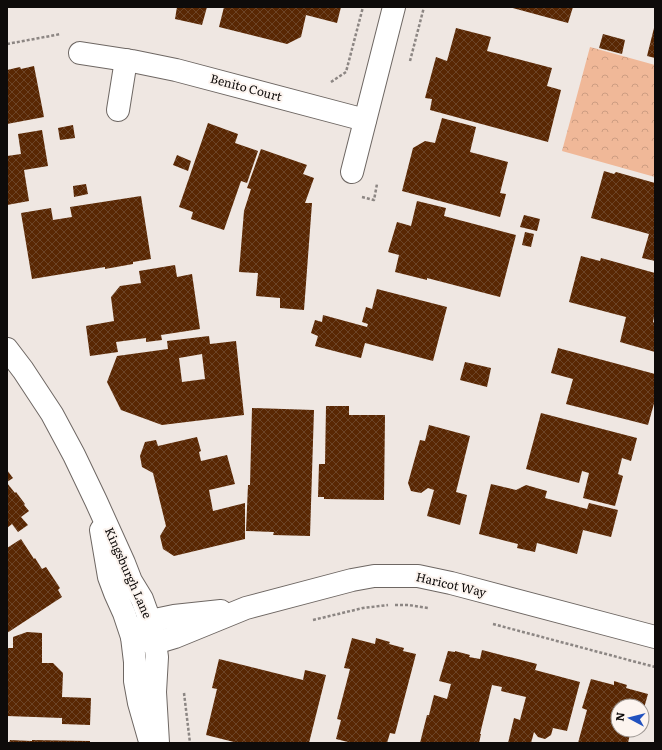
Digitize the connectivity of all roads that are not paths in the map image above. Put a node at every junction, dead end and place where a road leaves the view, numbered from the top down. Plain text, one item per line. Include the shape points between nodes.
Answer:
1 (394, 7) edge
2 (80, 53) dead end
3 (126, 60) junction
4 (118, 110) dead end
5 (365, 120) junction
6 (352, 172) dead end
7 (7, 349) edge
8 (96, 501) junction
9 (246, 608) junction
10 (150, 621) junction
11 (132, 637) junction
12 (655, 637) edge
13 (155, 643) junction
14 (151, 743) edge
15 (158, 743) edge

1 - 5 street
2 - 3 street, Benito Court
3 - 4 street
3 - 5 street, Benito Court via 176,70
5 - 6 street
7 - 8 street, Kingsburgh Lane via 52,414
8 - 10 street, Kingsburgh Lane
8 - 11 street, Kingsburgh Lane via 109,577
9 - 10 street, Haricot Way
9 - 12 street, Haricot Way via 367,577 418,576
9 - 13 street, Haricot Way
10 - 11 street, Haricot Way
10 - 13 street, Kingsburgh Lane
11 - 13 street
11 - 14 street, Kingsburgh Lane via 135,681
13 - 15 street, Kingsburgh Lane

